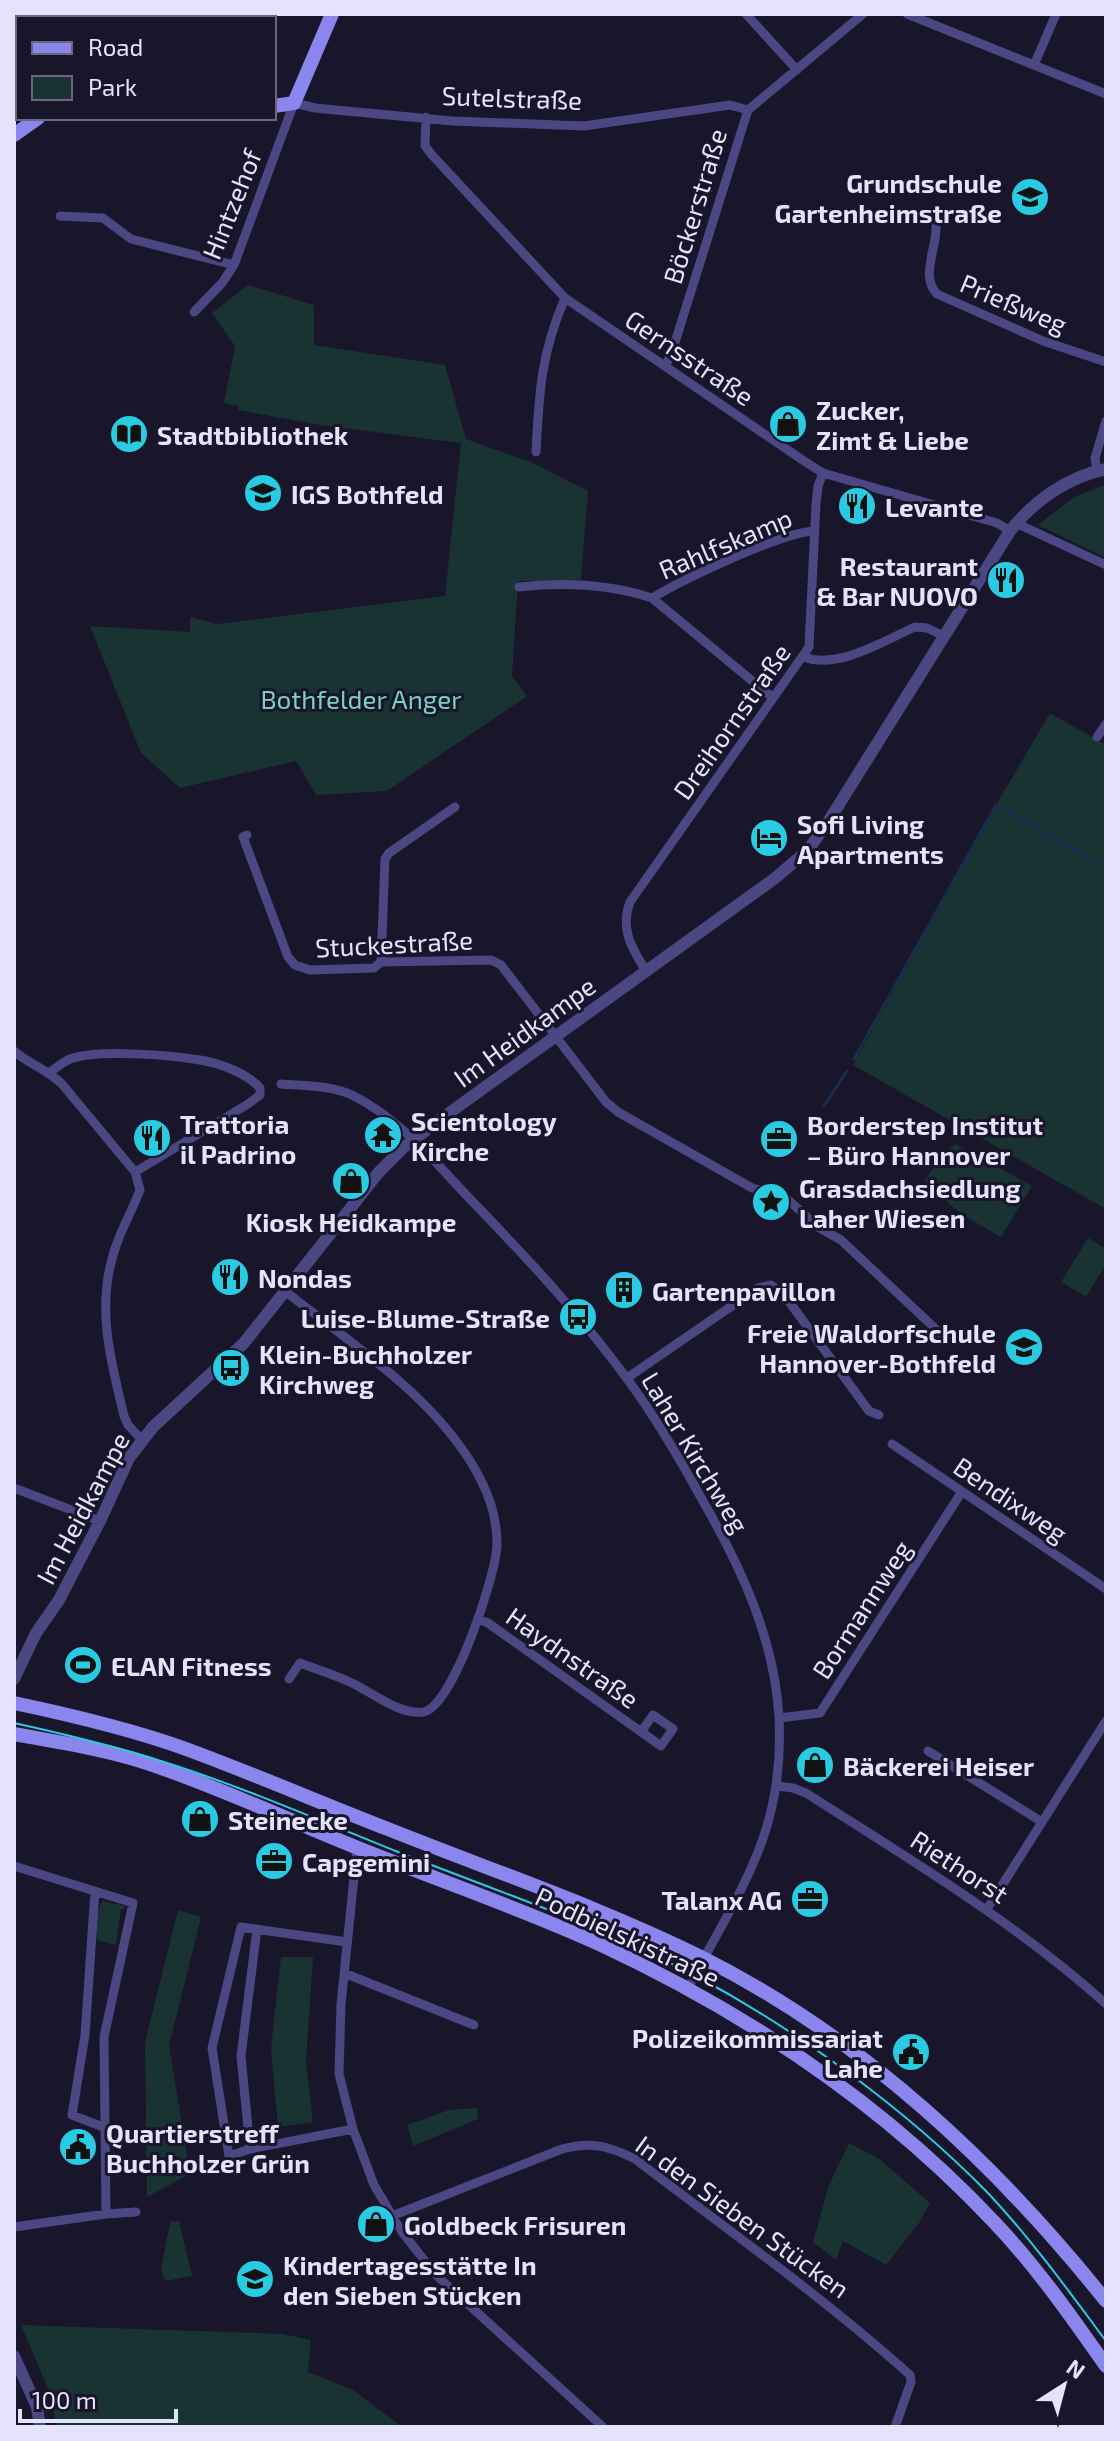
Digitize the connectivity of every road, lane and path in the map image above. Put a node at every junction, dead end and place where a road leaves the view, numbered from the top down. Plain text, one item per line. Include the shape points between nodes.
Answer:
1 (332, 14) edge
2 (746, 14) edge
3 (863, 14) edge
4 (907, 14) edge
5 (1056, 14) edge
6 (1034, 65) junction
7 (797, 70) junction
8 (1106, 94) edge
9 (294, 103) junction
10 (276, 106) edge
11 (748, 110) junction
12 (426, 117) junction
13 (35, 120) edge
14 (14, 135) edge
15 (60, 216) dead end
16 (935, 217) dead end
17 (234, 265) junction
18 (565, 298) junction
19 (194, 312) dead end
20 (1106, 362) edge
21 (665, 366) junction
22 (1106, 421) edge
23 (536, 452) dead end
24 (1102, 470) edge
25 (823, 473) junction
26 (1013, 527) junction
27 (814, 531) junction
28 (1106, 565) edge
29 (519, 587) dead end
30 (652, 598) junction
31 (944, 636) junction
32 (804, 657) junction
33 (773, 698) junction
34 (1106, 724) edge
35 (1097, 737) dead end
36 (455, 807) dead end
37 (247, 835) dead end
38 (381, 962) junction
39 (646, 971) junction
40 (556, 1035) junction
41 (14, 1051) edge
42 (50, 1072) junction
43 (281, 1084) dead end
44 (413, 1140) junction
45 (135, 1172) junction
46 (285, 1291) junction
47 (941, 1334) dead end
48 (627, 1378) junction
49 (879, 1415) dead end
50 (142, 1440) junction
51 (892, 1444) dead end
52 (14, 1488) edge
53 (961, 1493) junction
54 (100, 1521) junction
55 (1106, 1589) edge
56 (478, 1619) junction
57 (14, 1679) edge
58 (289, 1679) dead end
59 (14, 1703) edge
60 (779, 1718) junction
61 (1106, 1721) edge
62 (641, 1732) dead end
63 (14, 1734) edge
64 (928, 1751) dead end
65 (777, 1786) junction
66 (1042, 1822) junction
67 (357, 1848) junction
68 (14, 1866) edge
69 (95, 1891) junction
70 (987, 1909) junction
71 (257, 1929) junction
72 (347, 1942) junction
73 (704, 1959) junction
74 (344, 1973) junction
75 (688, 1988) junction
76 (1106, 2004) edge
77 (474, 2025) dead end
78 (103, 2127) junction
79 (353, 2129) junction
80 (250, 2149) junction
81 (136, 2212) dead end
82 (106, 2214) junction
83 (392, 2216) junction
84 (14, 2227) edge
85 (1106, 2301) edge
86 (14, 2356) edge
87 (1106, 2366) edge
88 (40, 2427) edge
89 (603, 2427) edge
90 (895, 2427) edge

1 - 9 main road
2 - 7 street
3 - 7 street, Böckerstraße
4 - 6 street
5 - 6 street
6 - 8 street
7 - 11 street, Böckerstraße
9 - 10 main road, Sutelstraße
9 - 12 street, Sutelstraße
9 - 17 street, Hintzehof
11 - 12 street, Sutelstraße via 730,105 584,126
11 - 21 street, Böckerstraße
12 - 18 street, Gernsstraße via 425,146
13 - 14 main road
15 - 17 street via 103,218 131,239
16 - 20 street, Prießweg via 938,232 928,274 937,294 1043,341
17 - 19 street, Hintzehof
18 - 21 street, Gernsstraße
18 - 23 street via 545,350
21 - 25 street, Gernsstraße
22 - 24 street via 1095,458
24 - 26 street, Im Heidkampe via 1054,490
25 - 26 street, Gernsstraße
25 - 27 street, Dreihornstraße
26 - 28 street, Gernsstraße
26 - 31 street, Im Heidkampe
27 - 30 street, Rahlfskamp via 755,550
27 - 32 street, Dreihornstraße via 809,647
29 - 30 street via 571,584
30 - 33 street
31 - 32 street via 915,627 834,662
31 - 39 street, Im Heidkampe via 808,850
32 - 33 street, Dreihornstraße
33 - 39 street, Dreihornstraße via 630,902 624,919
34 - 35 street
36 - 38 street via 385,859
37 - 38 street, Stuckestraße via 243,837 295,965 310,970 358,969
38 - 40 street, Stuckestraße via 491,960 501,965
39 - 40 street, Im Heidkampe
40 - 44 street, Im Heidkampe
40 - 47 street via 618,1112 752,1188 785,1197 841,1240
41 - 42 street
42 - 45 street
42 - 45 street via 84,1056 142,1054 202,1060 253,1079 260,1088 260,1095 248,1104
43 - 44 street, Laher Kirchweg via 352,1095 394,1119
44 - 46 street, Im Heidkampe via 379,1172
44 - 48 street, Laher Kirchweg via 528,1260
45 - 50 street via 140,1190 114,1252 105,1311 124,1416
46 - 50 street, Im Heidkampe via 236,1352
46 - 56 street via 428,1408 472,1463 496,1522 494,1567
48 - 49 street via 765,1284 778,1288 855,1394
48 - 60 street, Laher Kirchweg via 677,1455 742,1576 770,1655
50 - 54 street, Im Heidkampe
51 - 53 street, Bendixweg
52 - 54 street
53 - 55 street, Bendixweg
53 - 60 street, Bormannweg via 820,1713
54 - 57 street, Im Heidkampe
56 - 58 street via 448,1688 437,1704 422,1712 300,1663
56 - 62 street, Haydnstraße
59 - 73 main road, Podbielskistraße via 183,1748 564,1897
60 - 65 street, Laher Kirchweg
61 - 66 street
63 - 67 main road, Podbielskistraße via 146,1763
64 - 66 street
65 - 70 street, Riethorst via 806,1793
65 - 73 street, Laher Kirchweg via 763,1845
66 - 70 street
67 - 72 street
67 - 75 main road, Podbielskistraße via 528,1913
68 - 69 street
69 - 78 street via 85,2035 72,2115
69 - 78 street via 133,1903 104,2037
70 - 76 street, Riethorst
71 - 72 street
71 - 80 street via 241,2056
71 - 80 street via 241,1927 212,2048 229,2156
72 - 74 street
73 - 75 street, Laher Kirchweg
73 - 85 main road, Podbielskistraße via 780,2001 904,2092 1032,2212
74 - 77 street
74 - 79 street via 339,2074
75 - 87 main road, Podbielskistraße via 808,2061 937,2166 1005,2235
78 - 82 street
79 - 80 street
79 - 83 street
81 - 82 street
82 - 84 street
83 - 89 street via 457,2296
83 - 90 street, In den Sieben Stücken via 562,2149 590,2144 613,2148 635,2159 818,2298 910,2375
86 - 88 street via 37,2407

